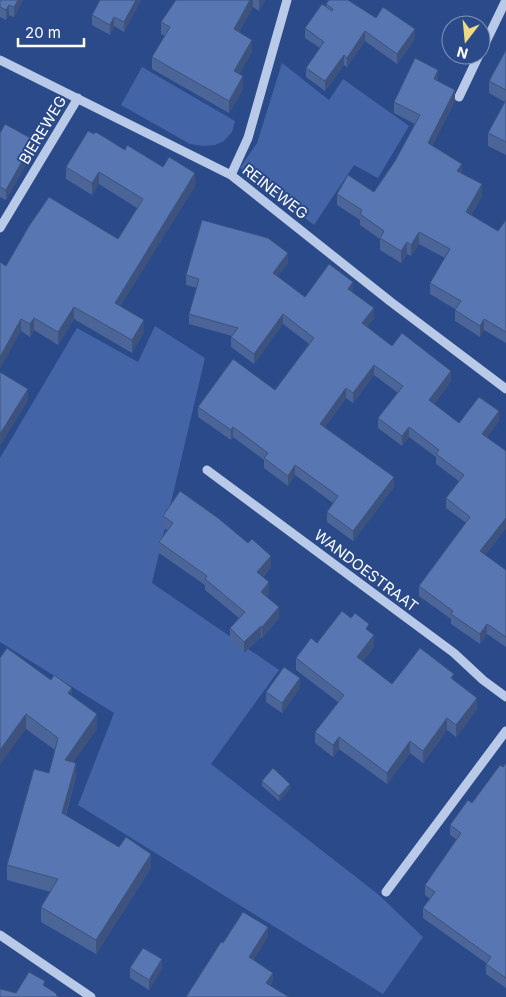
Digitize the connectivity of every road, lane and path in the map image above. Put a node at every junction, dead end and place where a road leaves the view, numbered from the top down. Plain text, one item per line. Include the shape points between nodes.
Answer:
1 (288, 0) edge
2 (506, 0) edge
3 (491, 31) edge
4 (0, 60) edge
5 (474, 65) edge
6 (459, 97) dead end
7 (78, 98) junction
8 (231, 175) junction
9 (0, 228) edge
10 (506, 388) edge
11 (207, 470) dead end
12 (506, 698) edge
13 (506, 731) edge
14 (386, 892) dead end
15 (0, 936) edge
16 (91, 997) edge

1 - 8 street via 248,138
2 - 3 street
4 - 7 street, REINEWEG
5 - 6 street
7 - 8 street, REINEWEG
7 - 9 street, BIEREWEG
8 - 10 street, REINEWEG
11 - 12 street, WANDOESTRAAT via 454,653
13 - 14 street
15 - 16 street

